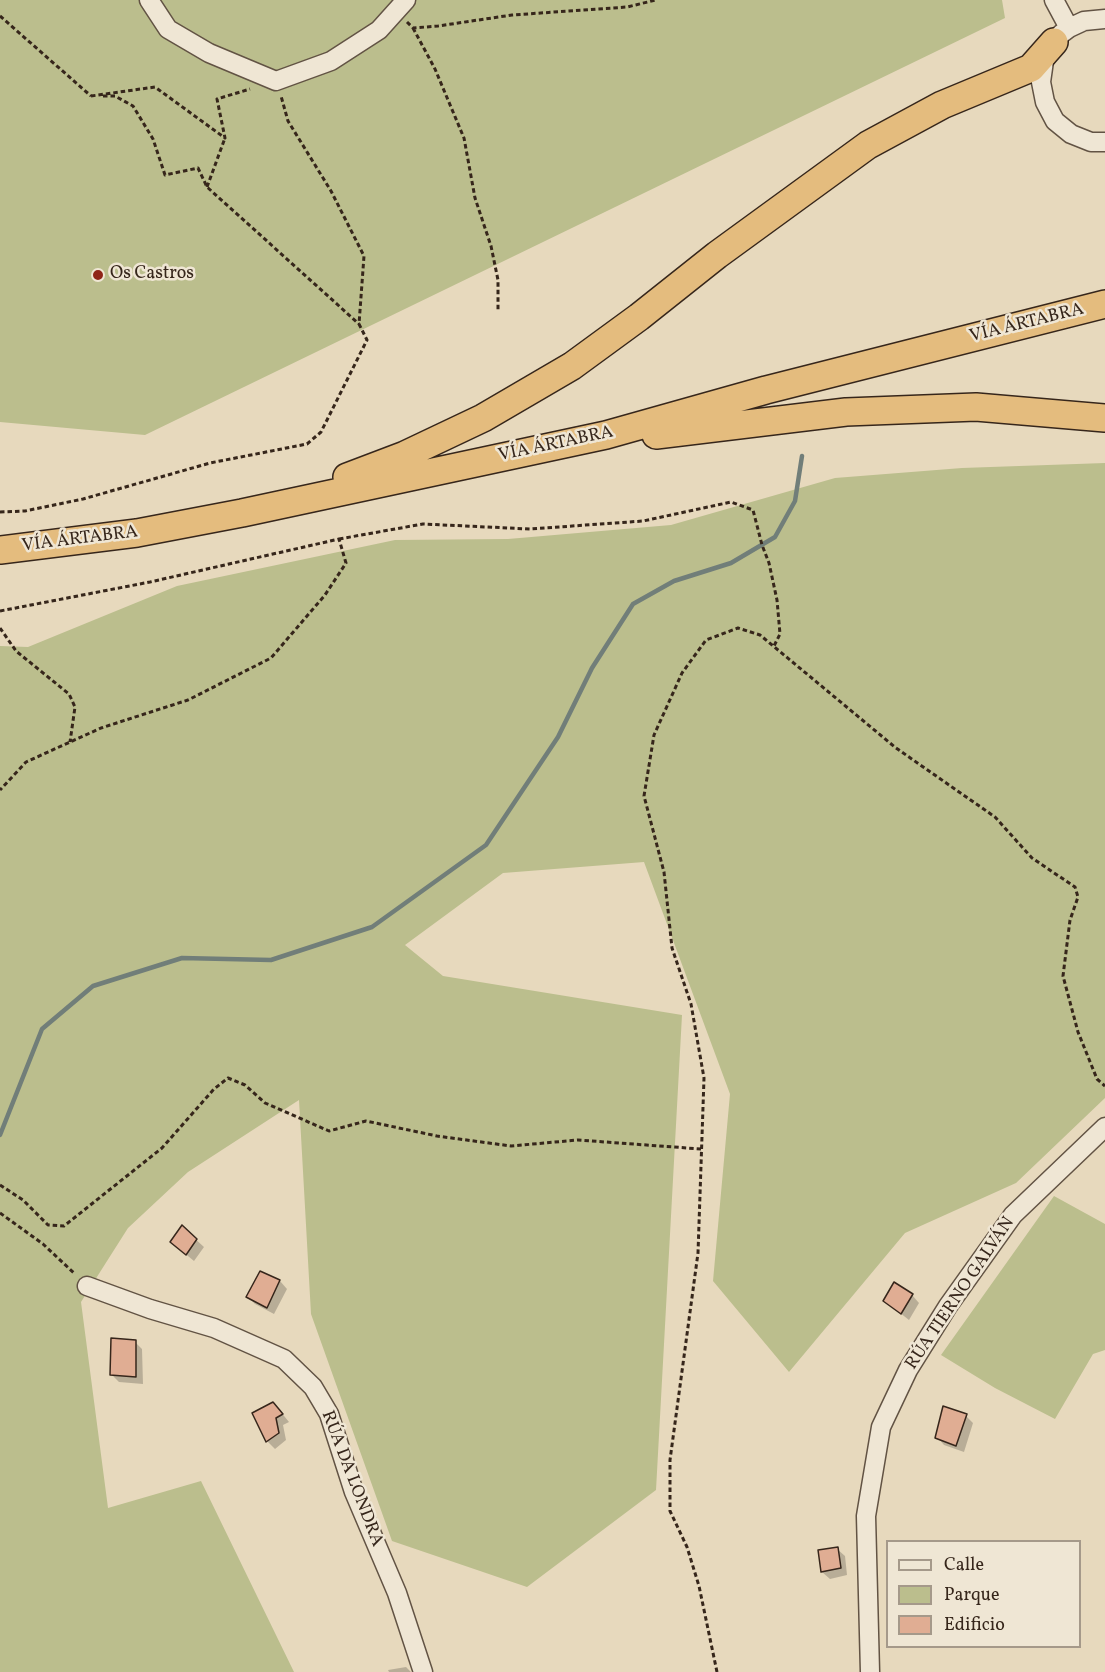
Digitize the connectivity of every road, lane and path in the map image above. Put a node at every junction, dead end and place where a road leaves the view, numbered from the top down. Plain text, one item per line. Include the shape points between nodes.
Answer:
1 (148, 0) edge
2 (656, 0) edge
3 (1054, 0) edge
4 (400, 6) edge
5 (0, 15) edge
6 (1105, 19) edge
7 (412, 28) junction
8 (1062, 35) junction
9 (276, 81) junction
10 (91, 96) junction
11 (225, 138) junction
12 (1105, 142) edge
13 (207, 187) junction
14 (1105, 304) edge
15 (498, 311) dead end
16 (359, 324) junction
17 (1105, 418) edge
18 (606, 435) junction
19 (0, 512) edge
20 (198, 522) junction
21 (339, 539) junction
22 (0, 550) edge
23 (0, 611) edge
24 (0, 628) edge
25 (774, 646) junction
26 (70, 742) junction
27 (0, 790) edge
28 (1105, 1086) edge
29 (1105, 1127) edge
30 (701, 1149) junction
31 (0, 1185) edge
32 (0, 1213) edge
33 (87, 1286) joint
34 (423, 1672) edge
35 (717, 1672) edge
36 (870, 1672) edge

1 - 9 street via 168,29 208,53
2 - 7 path via 627,7 512,15
3 - 8 street
4 - 7 path
4 - 9 street via 379,30 331,61
5 - 10 path
6 - 8 street via 1084,21
7 - 15 path via 435,69 464,138 475,198 498,280
8 - 12 street via 1044,61 1041,81 1045,102 1055,121 1071,135
8 - 20 highway via 1031,68 942,105 868,145 572,366 483,418 326,485
9 - 11 path via 217,99
9 - 16 path via 288,121 331,191 364,256
10 - 11 path via 155,87
10 - 13 path via 115,96 133,106 153,139 165,174 198,168
11 - 13 path
13 - 16 path
14 - 18 highway, VÍA ÁRTABRA
16 - 19 path via 367,340 321,432 308,444 210,463 83,499
17 - 18 highway via 976,407 846,412 641,436
18 - 20 highway, VÍA ÁRTABRA
20 - 22 highway, VÍA ÁRTABRA
21 - 23 path
21 - 25 path via 423,524 531,529 644,520 731,502 753,510 769,563 780,634
21 - 26 path via 346,563 325,595 271,658 188,700
24 - 26 path via 16,651 69,694 75,707
25 - 28 path via 896,748 995,818 1032,858 1075,887 1078,897 1070,920 1063,975 1078,1032 1097,1079
25 - 30 path via 760,635 738,628 706,640 682,673 654,735 644,796 664,872 672,948 691,1004 704,1078
26 - 27 path via 26,762
29 - 36 street, RÚA TIERNO GALVÁN via 1013,1215 948,1306 908,1370 880,1427 866,1516
30 - 31 path via 578,1140 511,1146 366,1121 329,1131 265,1103 245,1085 228,1078 162,1148 64,1226 48,1225 23,1200
30 - 35 path via 698,1253 670,1460 670,1511 699,1586
32 - 33 path via 43,1244
33 - 34 street, RÚA DA LONDRA via 214,1328 284,1359 313,1387 329,1414 354,1492 396,1593

